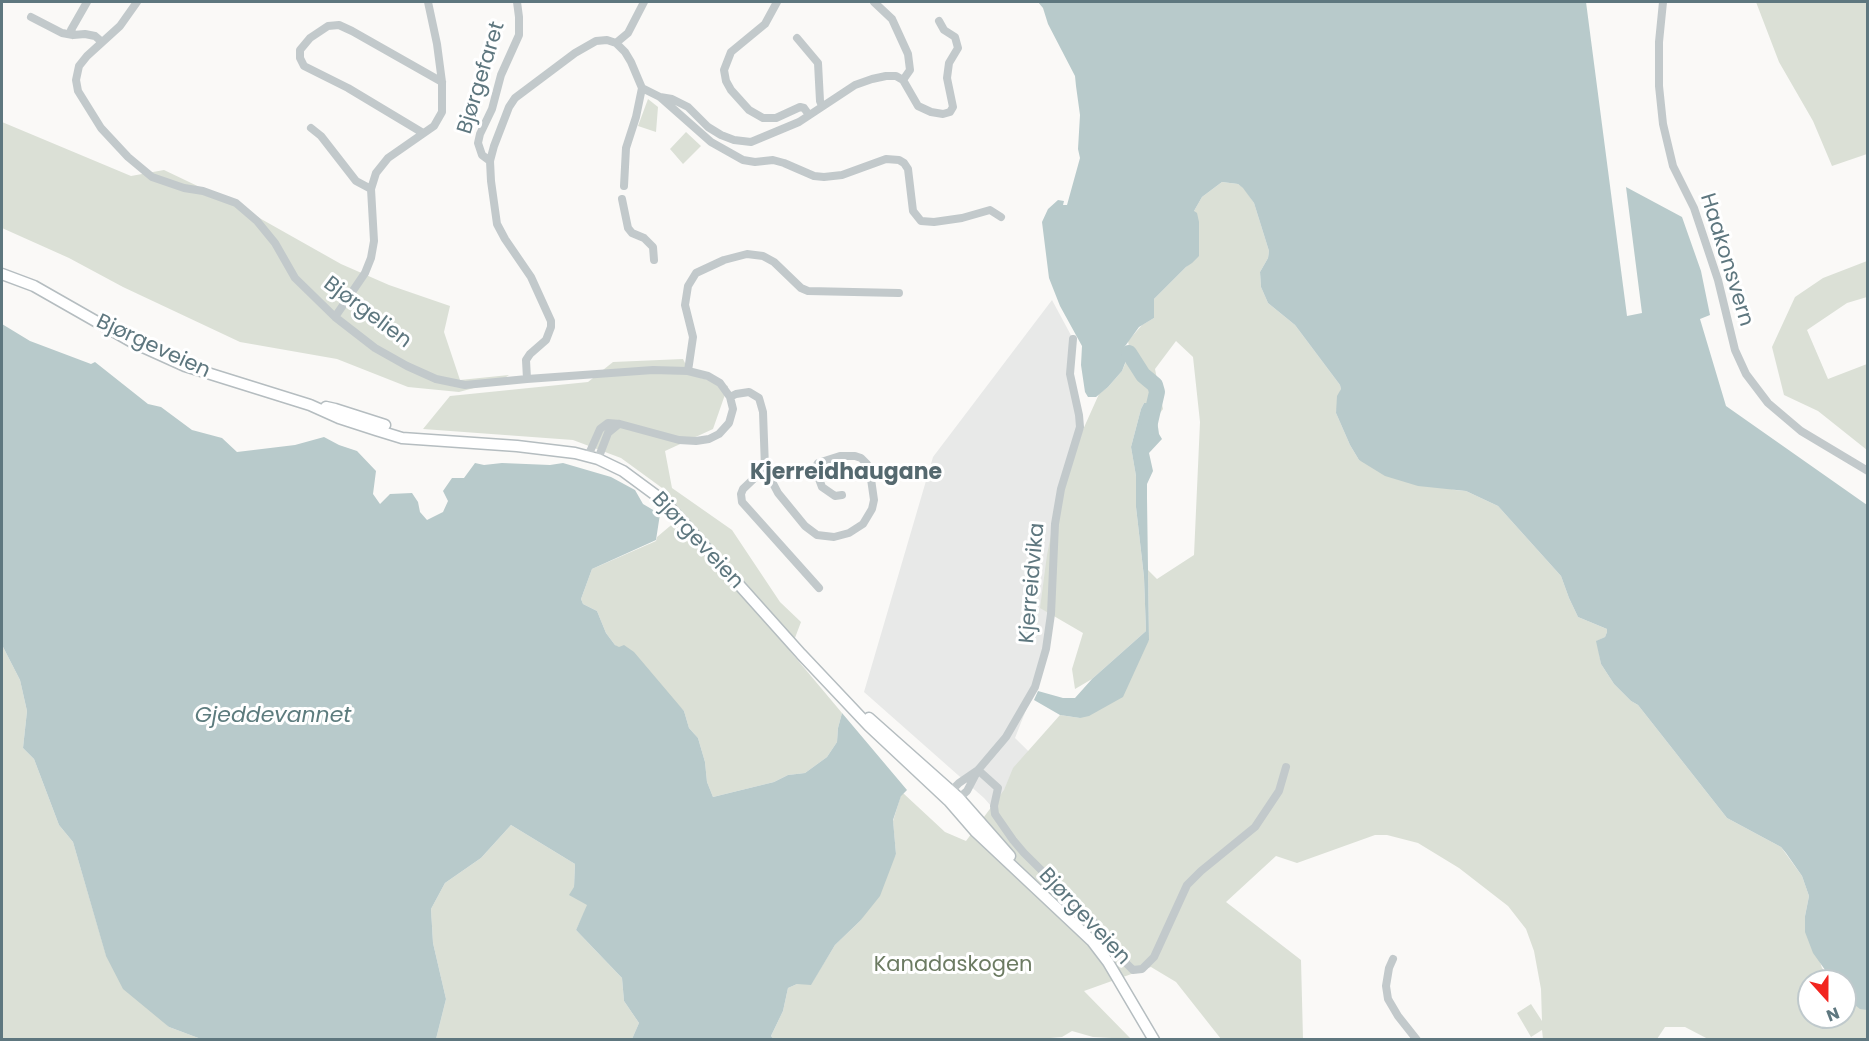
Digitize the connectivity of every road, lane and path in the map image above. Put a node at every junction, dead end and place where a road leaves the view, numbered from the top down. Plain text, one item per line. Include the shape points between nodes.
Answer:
1 (87, 2) edge
2 (135, 2) edge
3 (428, 2) edge
4 (517, 2) edge
5 (644, 2) edge
6 (777, 2) edge
7 (874, 2) edge
8 (1663, 2) edge
9 (32, 18) dead end
10 (939, 21) dead end
11 (73, 35) junction
12 (797, 38) dead end
13 (102, 42) junction
14 (616, 43) junction
15 (903, 80) junction
16 (442, 82) junction
17 (642, 87) junction
18 (660, 97) junction
19 (822, 106) junction
20 (809, 115) junction
21 (311, 128) dead end
22 (423, 133) junction
23 (490, 161) junction
24 (624, 186) dead end
25 (371, 189) junction
26 (622, 199) dead end
27 (1001, 217) dead end
28 (654, 260) dead end
29 (2, 274) edge
30 (899, 293) dead end
31 (335, 317) junction
32 (1073, 339) dead end
33 (688, 371) junction
34 (527, 379) junction
35 (730, 397) junction
36 (593, 458) junction
37 (765, 468) junction
38 (1868, 471) edge
39 (842, 495) dead end
40 (819, 588) dead end
41 (1286, 767) dead end
42 (978, 770) junction
43 (953, 797) junction
44 (1393, 959) dead end
45 (1412, 1038) edge
46 (1154, 1040) edge

1 - 11 street via 71,30
2 - 13 street, Bjørgelien via 120,26
3 - 16 street
4 - 23 street, Bjørgefaret via 519,35 478,143 482,155
5 - 14 street via 628,33
6 - 20 street via 765,24 731,52 724,70 726,81 749,110 763,118 776,118 800,107
7 - 15 street via 892,19 908,54 910,70
8 - 38 street, Haakonsvern via 1659,86 1663,124 1673,166 1694,208 1718,280 1735,350 1746,374 1768,403 1801,431
9 - 11 street
10 - 15 street via 954,37 958,48 949,63 947,78 953,101 950,112 931,112 918,106
11 - 13 street via 95,36
12 - 19 street via 818,63
13 - 31 street, Bjørgelien via 79,66 76,80 78,91 101,128 152,177 236,203 275,243 295,278
14 - 17 street via 631,62
14 - 23 street via 596,41 583,47 514,98
15 - 19 street via 896,76 872,79
16 - 22 street via 442,112 434,126
16 - 22 street via 339,25 328,26 300,50 304,66
17 - 18 street
17 - 24 street via 626,148
18 - 20 street via 688,107 708,127 734,140 751,142
18 - 27 street via 711,142 743,160 773,160 824,177 842,175 886,159 899,160 908,169 913,211 921,221 962,218 990,210
19 - 20 street
21 - 25 street via 356,181
22 - 25 street via 388,158 376,173
23 - 34 street via 497,224 531,277 551,321 546,340 526,360
25 - 31 street via 371,258
26 - 28 street via 627,228 653,247
29 - 36 main road, Bjørgeveien via 34,286 134,343 185,366 310,405 335,409 428,439 517,446
30 - 33 street via 808,291 763,256 747,254 724,260 696,273 688,286 685,305 693,337
31 - 34 street, Bjørgelien via 375,348 436,379 465,386
32 - 42 street, Kjerreidvika via 1070,374 1080,427 1055,524 1046,649 1035,687 1020,715
33 - 34 street, Bjørgelien
33 - 35 street, Bjørgelien via 720,383
35 - 36 street via 733,409 729,423 709,439 679,440 608,423 600,429
35 - 37 street via 749,392 759,398
36 - 43 main road, Bjørgeveien via 623,471 665,502 869,726
37 - 39 street via 789,508 817,535 842,536 869,516 873,490 867,464 861,458 840,456 818,463 815,468 822,487 835,496
37 - 40 street via 743,489 742,502
41 - 42 street, Bjørgeveien via 1279,791 1255,827 1187,885 1154,957 1142,969 1134,970 1110,938 1013,840 995,814 998,788
42 - 43 street, Kjerreidvika via 967,791
43 - 46 main road, Bjørgeveien via 1025,876 1092,941
44 - 45 street via 1386,986 1388,999

